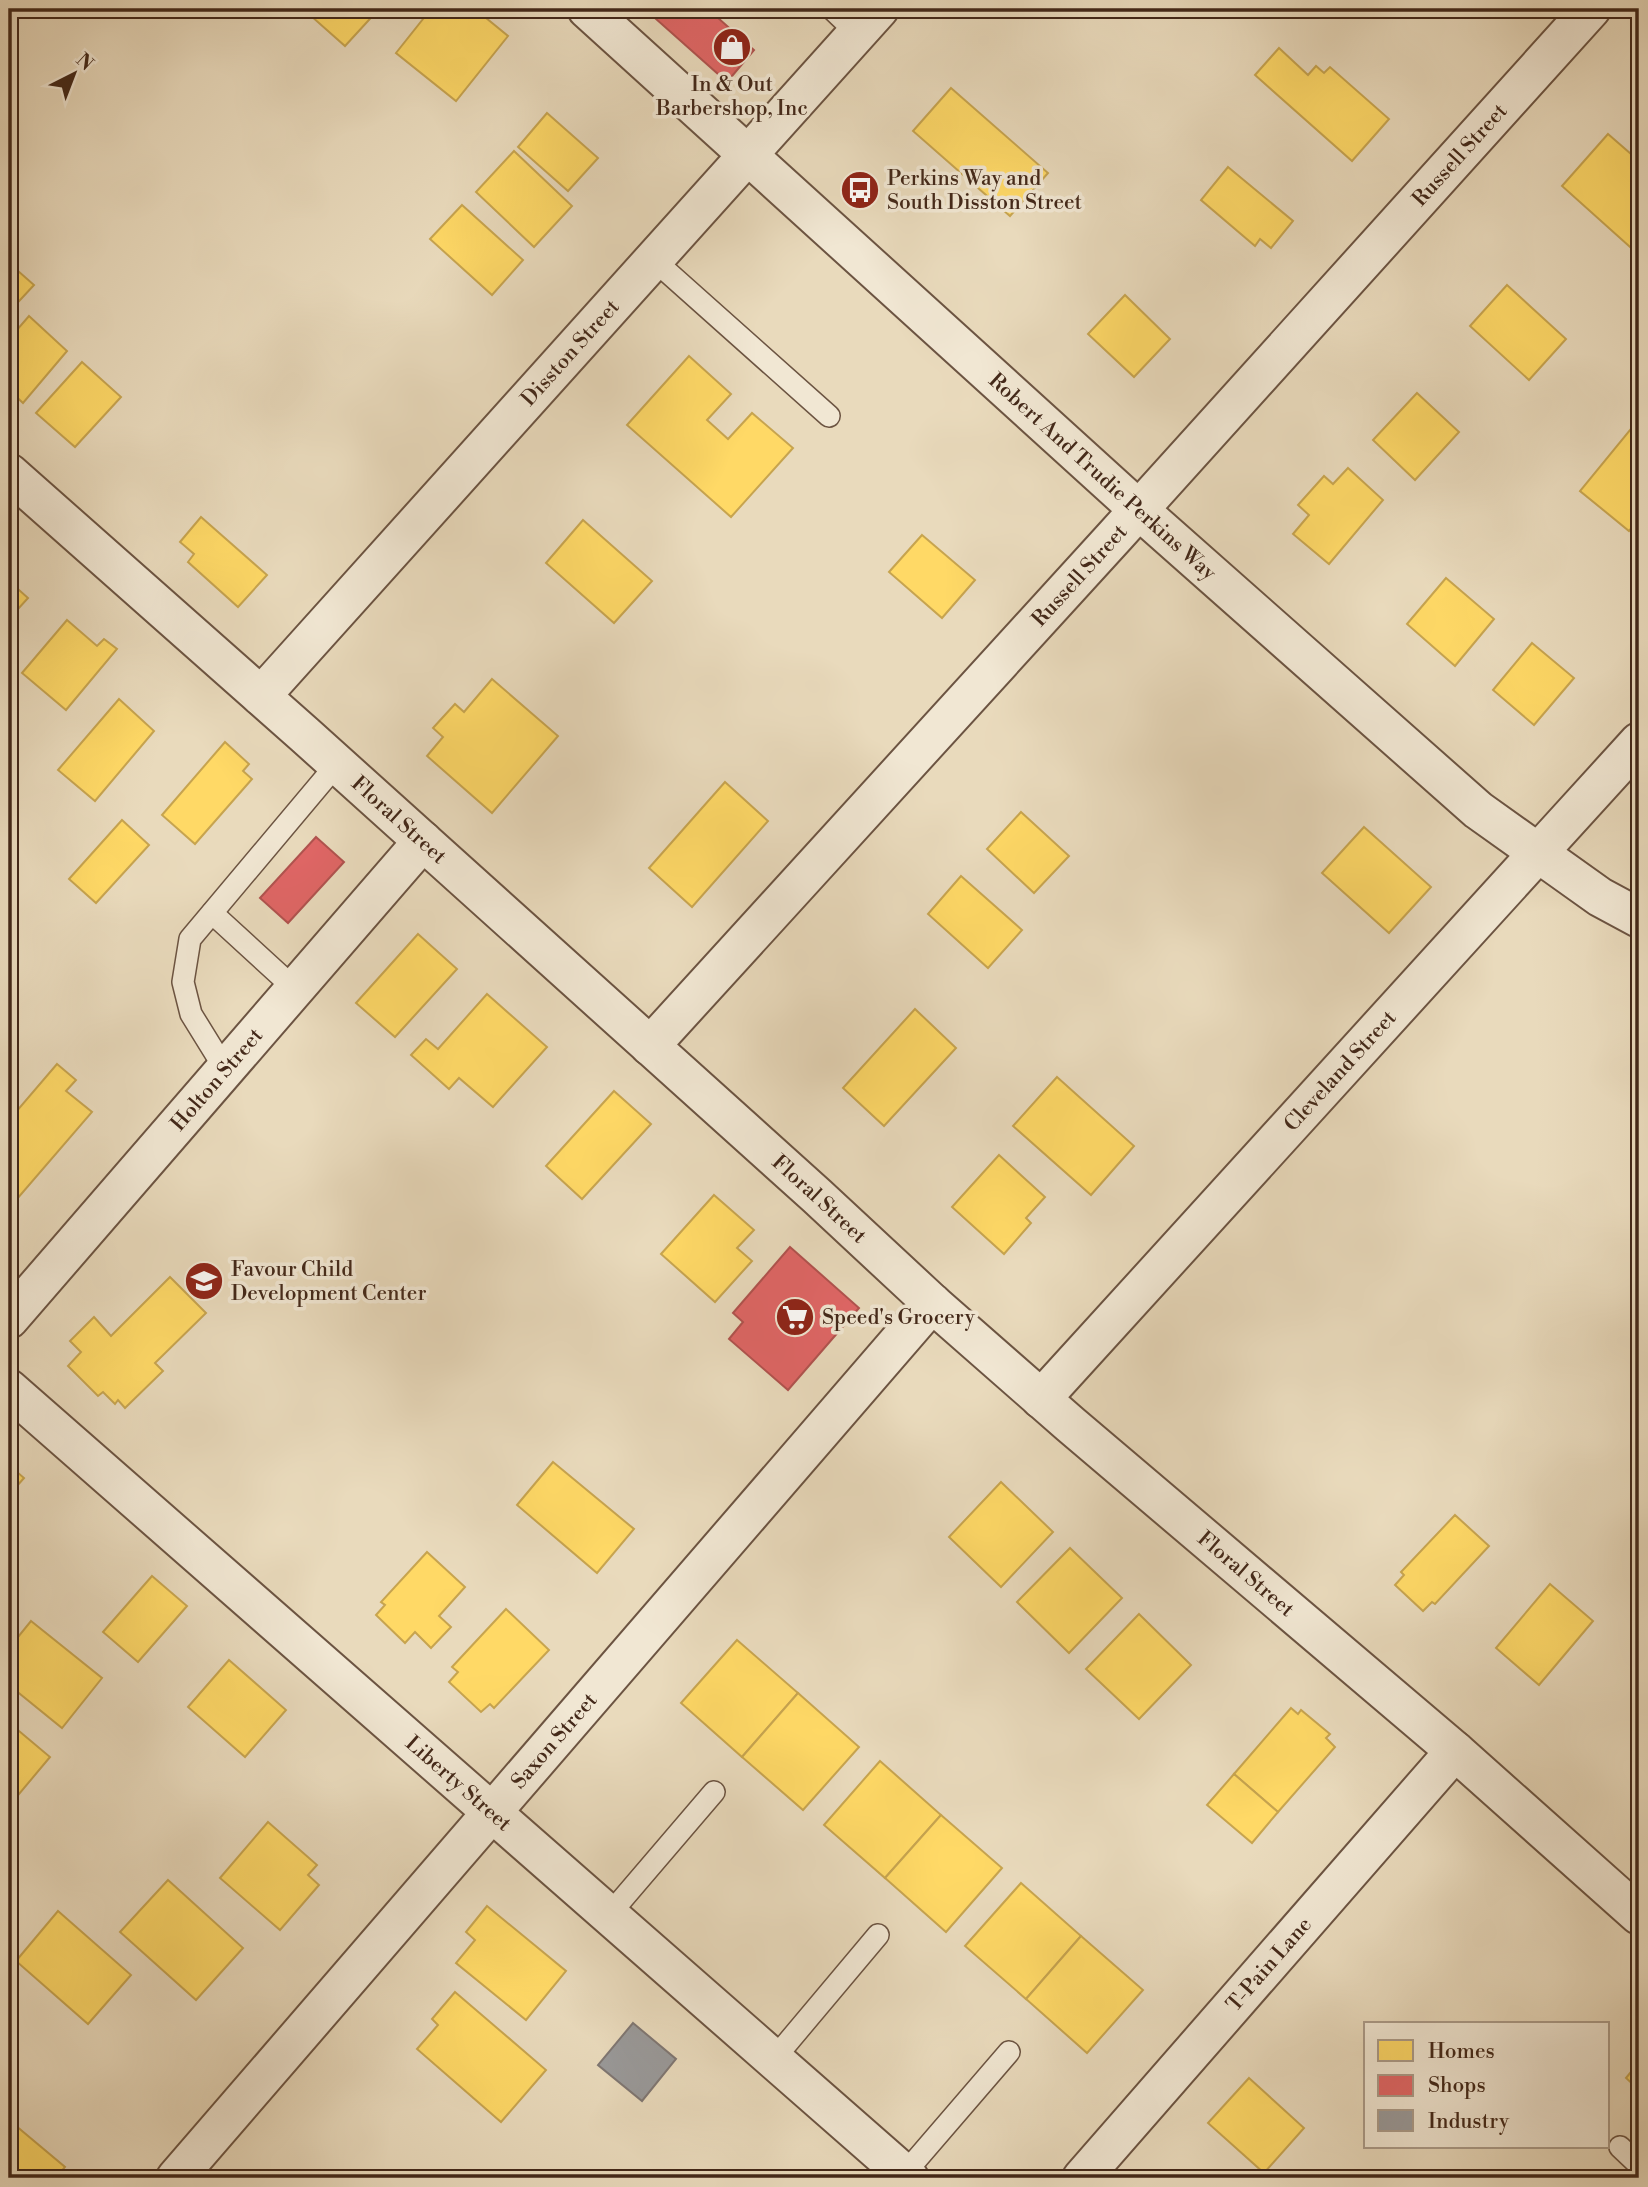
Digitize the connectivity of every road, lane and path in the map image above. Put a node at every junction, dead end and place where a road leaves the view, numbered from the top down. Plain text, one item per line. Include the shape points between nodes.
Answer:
1 (587, 9) edge
2 (1591, 9) edge
3 (856, 17) edge
4 (747, 156) junction
5 (654, 260) junction
6 (829, 416) dead end
7 (9, 473) edge
8 (1139, 510) junction
9 (261, 696) junction
10 (1639, 742) edge
11 (337, 764) junction
12 (424, 841) junction
13 (1538, 854) junction
14 (212, 913) junction
15 (1639, 918) edge
16 (295, 989) junction
17 (650, 1046) junction
18 (226, 1069) junction
19 (932, 1303) junction
20 (9, 1319) edge
21 (9, 1390) edge
22 (1041, 1399) junction
23 (1455, 1751) junction
24 (714, 1792) dead end
25 (491, 1813) junction
26 (1639, 1915) edge
27 (608, 1916) junction
28 (878, 1935) dead end
29 (1009, 2052) dead end
30 (773, 2060) junction
31 (1620, 2147) dead end
32 (1639, 2165) edge
33 (907, 2176) edge
34 (176, 2178) edge
35 (1082, 2178) edge

1 - 4 street, Robert And Trudie Perkins Way
2 - 8 street, Russell Street
3 - 4 street, Disston Street
4 - 5 street, Disston Street
4 - 8 street, Robert And Trudie Perkins Way
5 - 6 lane
5 - 9 street, Disston Street
7 - 9 street, Floral Street
8 - 13 street, Robert And Trudie Perkins Way via 1478,810
8 - 17 street, Russell Street
9 - 11 street, Floral Street
10 - 13 street, Cleveland Street
11 - 12 street, Floral Street
11 - 14 lane
12 - 16 street, Holton Street
12 - 17 street, Floral Street
13 - 15 street, Robert And Trudie Perkins Way
13 - 22 street, Cleveland Street
14 - 16 lane
14 - 18 lane via 190,939 183,982 191,1014
16 - 18 street, Holton Street
17 - 19 street, Floral Street
18 - 20 street, Holton Street
19 - 22 street, Floral Street
19 - 25 street, Saxon Street
21 - 25 street, Liberty Street
22 - 23 street, Floral Street
23 - 26 street, Floral Street
23 - 35 street, T-Pain Lane
24 - 27 lane
25 - 27 street, Liberty Street
25 - 34 street, Saxon Street
27 - 30 street, Liberty Street
28 - 30 lane
29 - 33 lane
30 - 33 street, Liberty Street
31 - 32 lane

